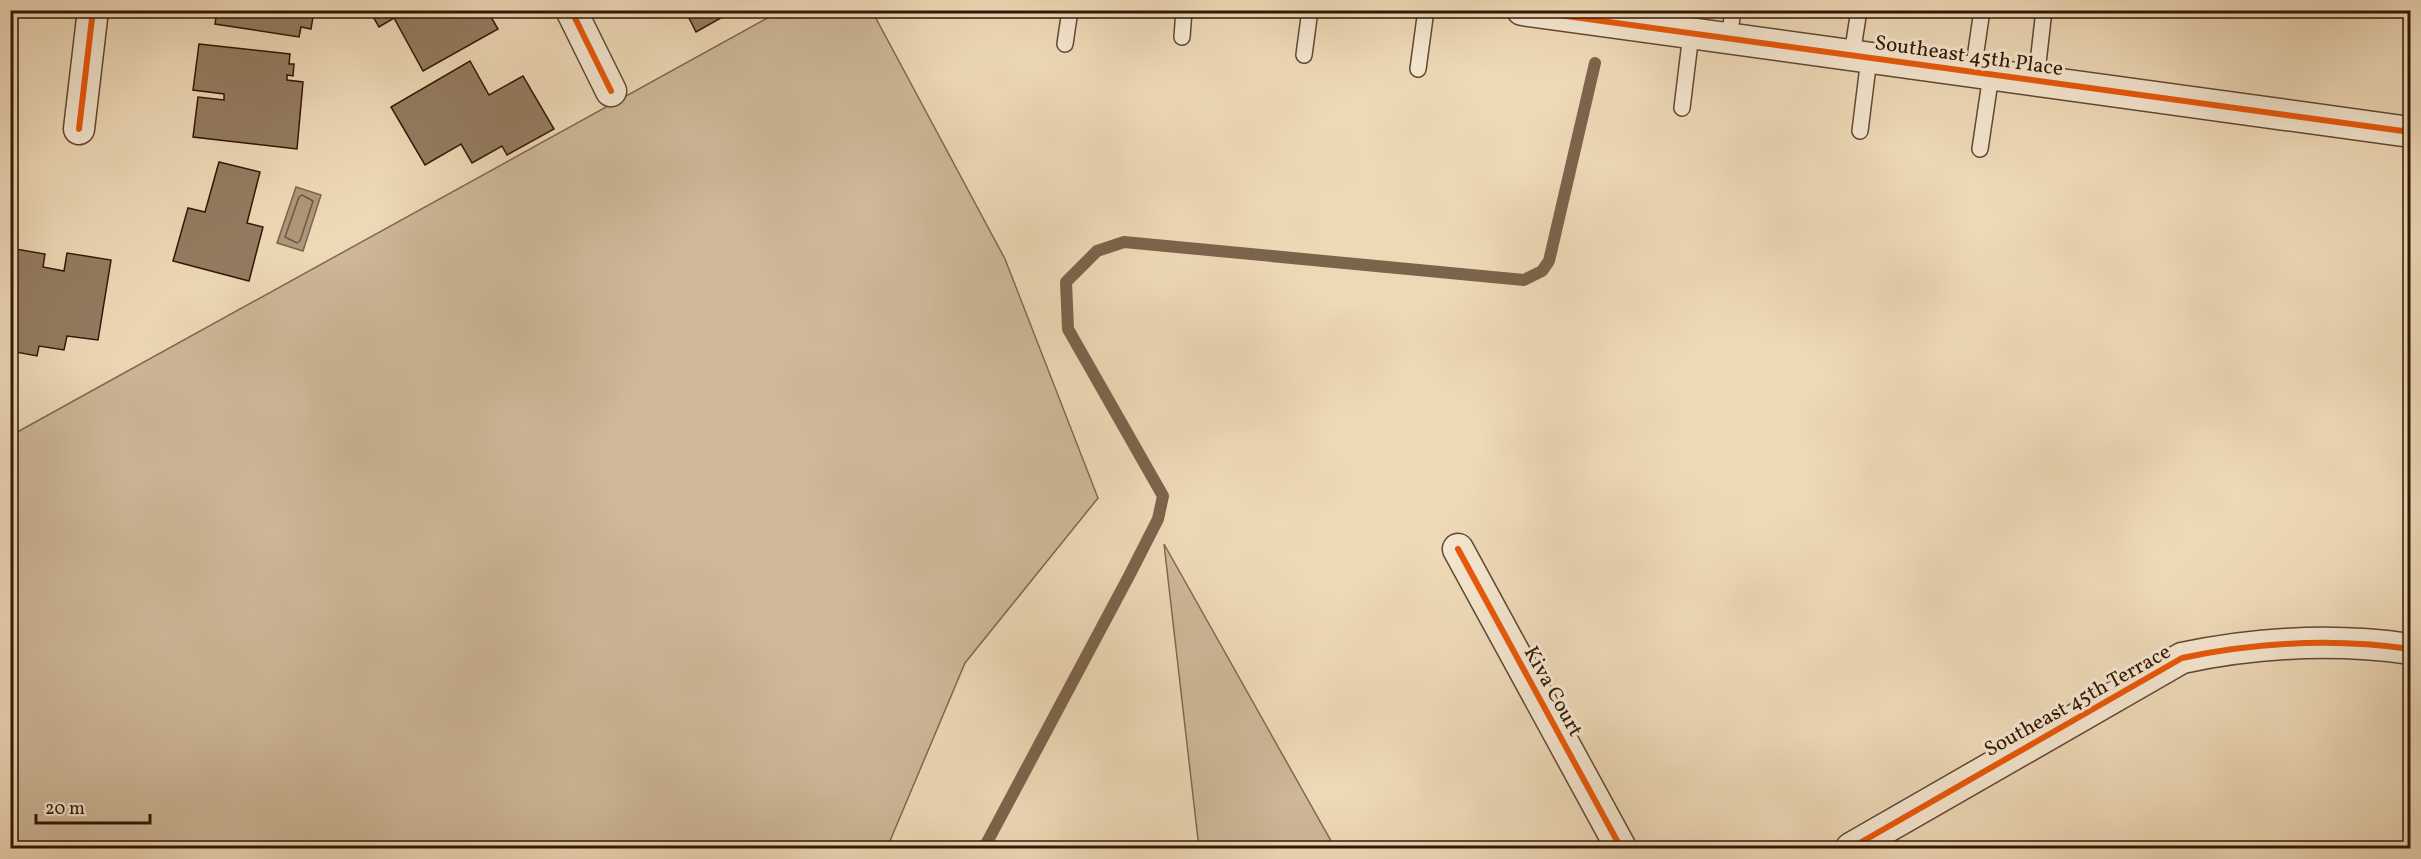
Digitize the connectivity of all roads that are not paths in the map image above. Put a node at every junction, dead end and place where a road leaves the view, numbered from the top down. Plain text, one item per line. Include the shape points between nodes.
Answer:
1 (93, 10) edge
2 (571, 10) edge
3 (1070, 10) edge
4 (1184, 10) edge
5 (1310, 10) edge
6 (1426, 10) edge
7 (1522, 10) edge
8 (1859, 10) edge
9 (1982, 10) edge
10 (2044, 10) edge
11 (1597, 16) edge
12 (1731, 25) edge
13 (1691, 34) junction
14 (1182, 38) dead end
15 (1065, 44) dead end
16 (1304, 55) dead end
17 (1860, 57) junction
18 (1418, 69) dead end
19 (1982, 74) junction
20 (2036, 81) junction
21 (611, 91) dead end
22 (1682, 108) dead end
23 (79, 129) dead end
24 (1860, 131) dead end
25 (2410, 132) edge
26 (1980, 149) dead end
27 (1458, 549) dead end
28 (2410, 649) edge
29 (1621, 849) edge
30 (1851, 849) edge

1 - 23 street
2 - 21 street
3 - 15 lane
4 - 14 lane
5 - 16 lane
6 - 18 lane
7 - 11 street, Southeast 45th Place
8 - 17 lane
9 - 19 lane
10 - 20 lane
11 - 13 street, Southeast 45th Place
12 - 13 street, Southeast 45th Place
12 - 17 street, Southeast 45th Place
13 - 22 lane
17 - 19 street, Southeast 45th Place
17 - 24 lane
19 - 20 street, Southeast 45th Place
19 - 26 lane
20 - 25 street, Southeast 45th Place
27 - 29 street, Kiva Court
28 - 30 street, Southeast 45th Terrace via 2367,642 2285,642 2182,658

